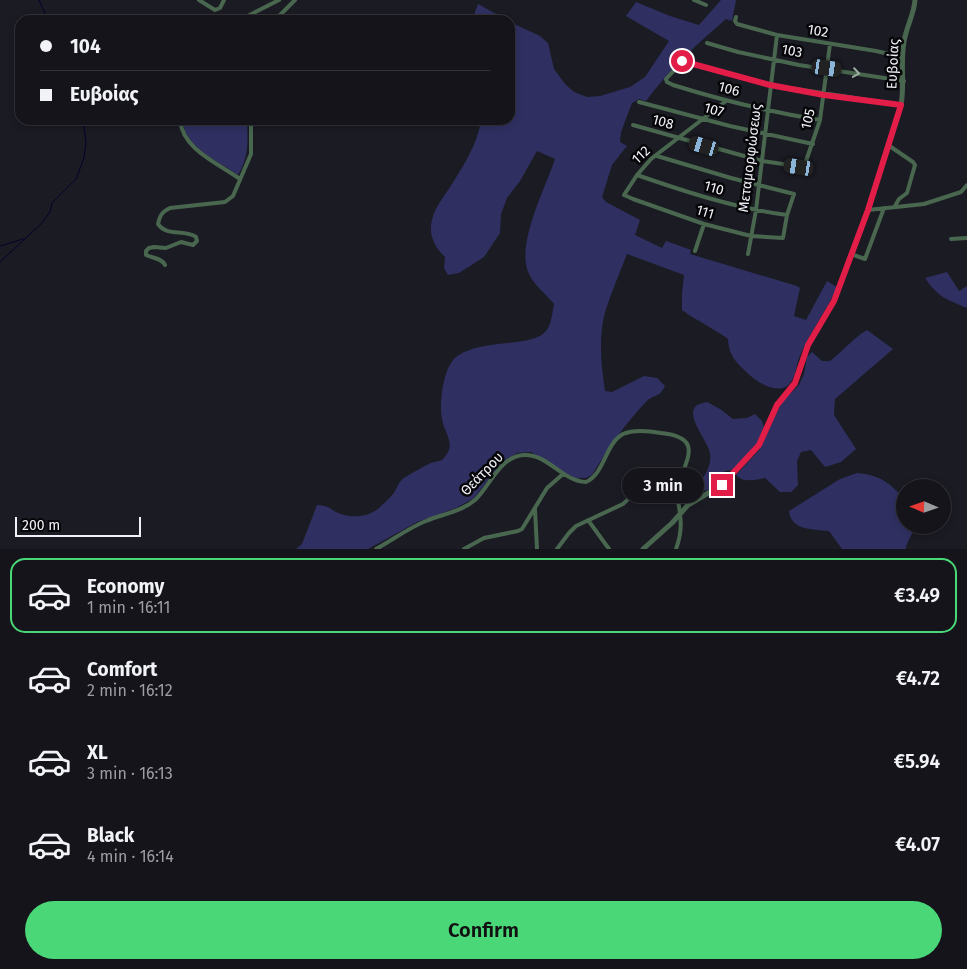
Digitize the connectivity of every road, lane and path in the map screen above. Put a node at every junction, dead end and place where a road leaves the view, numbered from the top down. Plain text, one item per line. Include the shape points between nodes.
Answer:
1 (199, 0) edge
2 (224, 0) edge
3 (278, 0) edge
4 (295, 0) edge
5 (694, 0) edge
6 (915, 0) edge
7 (706, 5) dead end
8 (250, 15) edge
9 (280, 15) edge
10 (736, 17) dead end
11 (777, 35) junction
12 (707, 43) dead end
13 (830, 44) junction
14 (903, 57) junction
15 (774, 59) junction
16 (827, 68) junction
17 (904, 81) junction
18 (770, 85) junction
19 (824, 95) junction
20 (726, 101) junction
21 (640, 102) dead end
22 (901, 105) junction
23 (767, 110) junction
24 (704, 118) junction
25 (820, 120) junction
26 (181, 125) edge
27 (251, 125) edge
28 (633, 126) dead end
29 (764, 134) junction
30 (680, 138) junction
31 (813, 144) junction
32 (888, 146) junction
33 (657, 156) junction
34 (762, 161) junction
35 (804, 167) joint
36 (637, 175) junction
37 (240, 179) junction
38 (967, 184) edge
39 (760, 185) junction
40 (624, 194) joint
41 (895, 206) junction
42 (884, 208) junction
43 (756, 210) junction
44 (868, 210) junction
45 (787, 215) junction
46 (704, 224) junction
47 (751, 236) junction
48 (967, 238) edge
49 (951, 239) dead end
50 (696, 251) dead end
51 (748, 254) dead end
52 (851, 254) junction
53 (165, 265) dead end
54 (636, 470) dead end
55 (563, 474) junction
56 (535, 506) junction
57 (680, 513) junction
58 (588, 520) junction
59 (379, 548) edge
60 (464, 549) edge
61 (537, 549) edge
62 (556, 549) edge
63 (609, 549) edge
64 (642, 549) edge
65 (676, 549) edge

1 - 2 street via 215,10
3 - 8 street
4 - 9 street
5 - 7 street
6 - 14 street, Ευβοίας
10 - 11 street, 102 via 737,24
11 - 13 street, 102
11 - 15 street, Μεταμορφώσεως
12 - 15 street, 103
13 - 14 street, 102
13 - 16 street, 105
14 - 17 street, Ευβοίας
15 - 16 street, 103
15 - 18 street, Μεταμορφώσεως
16 -> 17 street, 103
16 - 19 street, 105
17 - 22 street, Ευβοίας
18 - 19 street
18 - 20 street, 106 via 683,61 666,79 673,85
18 - 23 street, Μεταμορφώσεως
19 - 22 street
19 - 25 street, 105
20 - 23 street, 106
20 - 24 street, 112
21 - 24 street, 107
22 - 32 street, Ευβοίας
23 - 25 street, 106
23 - 29 street, Μεταμορφώσεως
24 - 29 street, 107
24 - 30 street, 112
25 - 31 street, 105
26 - 37 street via 193,147
27 - 37 street via 251,154
28 - 30 street, 108
29 - 31 street, 107
29 - 34 street, Μεταμορφώσεως
30 - 33 street, 112
30 - 34 street, 108
31 - 35 street, 105
32 - 41 street via 915,165 907,193 898,199
32 - 44 street, Ευβοίας
33 - 36 street, 112
33 - 39 street
34 - 35 street, 108
34 - 39 street, Μεταμορφώσεως
36 - 40 street, 112
36 - 43 street, 110
37 - 53 street via 234,196 225,202 170,208 163,212 158,224 162,229 185,232 196,237 197,241 193,245 181,242 146,251 146,255
38 - 41 street via 961,192 942,200
39 - 43 street, Μεταμορφώσεως
39 - 45 street via 794,194
40 - 46 street, 111
41 - 42 street
42 - 44 street
42 - 52 street via 864,259
43 - 45 street, 110
43 - 47 street, Μεταμορφώσεως
44 - 52 street, Ευβοίας
45 - 47 street, 111 via 783,238
46 - 47 street, 111
46 - 50 street
47 - 51 street, Μεταμορφώσεως
48 - 49 street
52 - 57 street, Ευβοίας via 834,301 808,345 795,383 777,405 759,445 722,485
54 - 58 street via 636,483 628,500
55 - 56 street via 546,488
55 - 57 street, Θεάτρου via 580,482 590,480 623,434 648,431 680,436 685,439 689,451 677,494
55 - 59 street, Θεάτρου via 530,455 517,456 505,462 475,500 466,506 425,521
56 - 60 street via 522,529 484,538
56 - 61 street
57 - 64 street, Ευβοίας
57 - 65 street
58 - 62 street via 576,526
58 - 63 street

